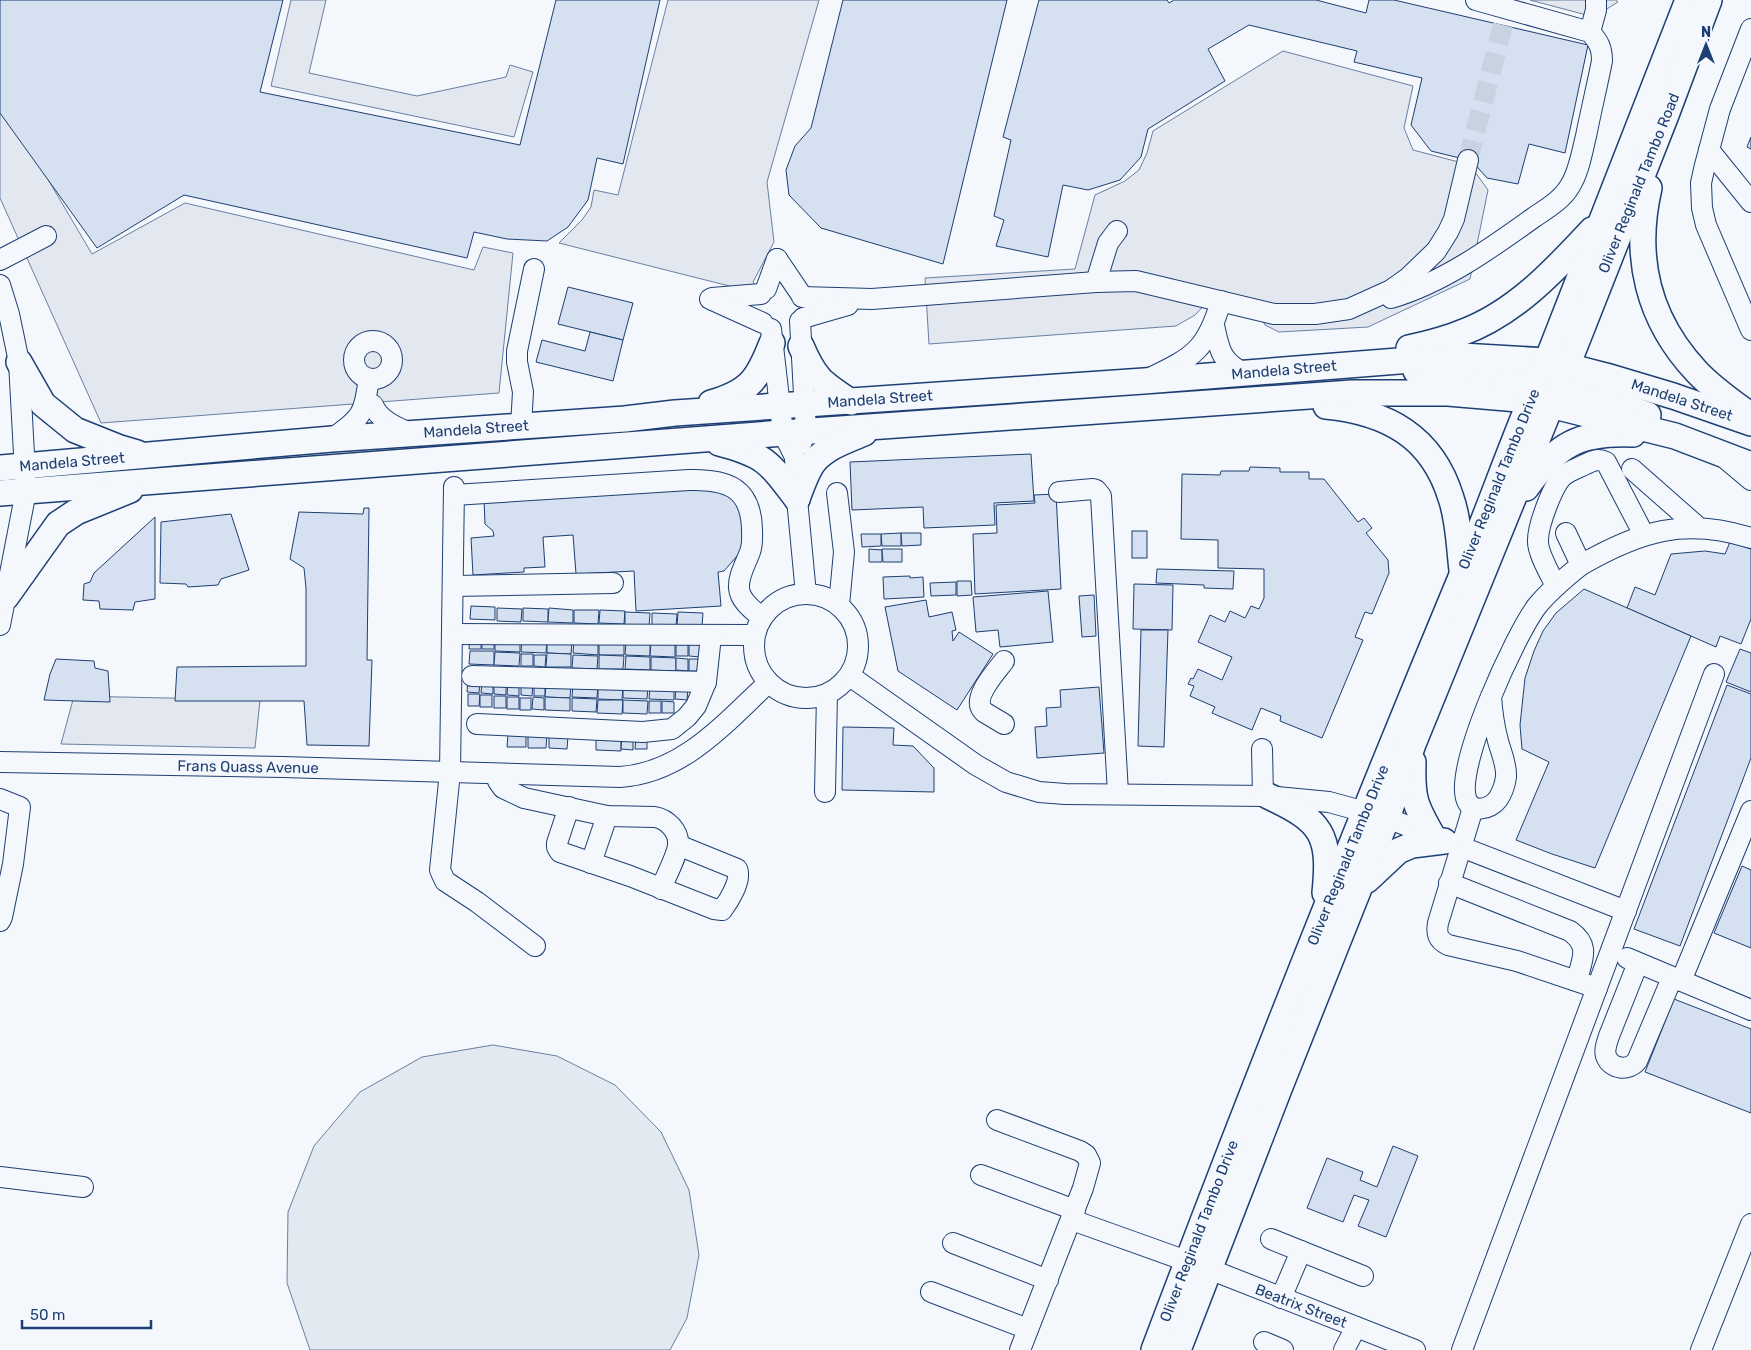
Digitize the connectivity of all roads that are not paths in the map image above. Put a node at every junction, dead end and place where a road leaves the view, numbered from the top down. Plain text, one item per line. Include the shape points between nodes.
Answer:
1 (1476, 0) edge
2 (1596, 0) edge
3 (1688, 0) edge
4 (1709, 0) edge
5 (1506, 11) edge
6 (1751, 30) edge
7 (1590, 32) junction
8 (1685, 37) junction
9 (1666, 115) junction
10 (1708, 150) junction
11 (1468, 160) tunnel mouth
12 (1751, 202) edge
13 (1601, 219) junction
14 (1116, 231) dead end
15 (46, 236) dead end
16 (0, 260) edge
17 (534, 269) dead end
18 (1096, 282) junction
19 (0, 285) edge
20 (872, 299) junction
21 (1221, 301) junction
22 (1362, 304) junction
23 (1214, 325) junction
24 (1751, 330) edge
25 (769, 332) junction
26 (801, 346) junction
27 (18, 362) junction
28 (1349, 364) junction
29 (1558, 369) junction
30 (1246, 374) junction
31 (369, 378) dead end
32 (1144, 381) junction
33 (1539, 398) junction
34 (1254, 399) junction
35 (852, 402) junction
36 (372, 405) dead end
37 (792, 405) junction
38 (675, 413) junction
39 (1751, 416) edge
40 (1751, 423) edge
41 (521, 426) junction
42 (878, 427) junction
43 (795, 432) junction
44 (410, 433) junction
45 (1675, 436) junction
46 (332, 439) junction
47 (703, 439) junction
48 (1718, 453) junction
49 (149, 456) junction
50 (1751, 465) edge
51 (26, 466) junction
52 (0, 468) edge
53 (1632, 468) dead end
54 (1751, 480) edge
55 (153, 481) junction
56 (26, 491) junction
57 (1059, 492) dead end
58 (0, 493) edge
59 (838, 494) dead end
60 (797, 499) junction
61 (1506, 519) junction
62 (1699, 528) junction
63 (1566, 533) dead end
64 (1644, 535) junction
65 (1751, 538) edge
66 (1582, 565) junction
67 (1463, 572) junction
68 (613, 583) dead end
69 (453, 586) junction
70 (1556, 586) junction
71 (806, 594) junction
72 (6, 597) junction
73 (839, 605) junction
74 (0, 626) edge
75 (758, 627) junction
76 (452, 634) junction
77 (711, 636) junction
78 (1004, 661) dead end
79 (1714, 674) dead end
80 (472, 676) dead end
81 (850, 676) junction
82 (706, 682) junction
83 (768, 683) junction
84 (827, 694) junction
85 (1491, 696) junction
86 (477, 724) dead end
87 (1004, 724) dead end
88 (1413, 744) junction
89 (1262, 750) dead end
90 (1501, 751) junction
91 (1469, 756) junction
92 (0, 762) edge
93 (450, 772) junction
94 (496, 774) junction
95 (825, 792) dead end
96 (1118, 793) junction
97 (1266, 796) junction
98 (0, 799) edge
99 (569, 807) junction
100 (1472, 808) junction
101 (1751, 811) edge
102 (1376, 814) junction
103 (608, 816) junction
104 (1445, 841) junction
105 (678, 845) junction
106 (1743, 853) edge
107 (591, 863) junction
108 (1450, 883) junction
109 (1360, 888) junction
110 (661, 889) junction
111 (1626, 910) junction
112 (1322, 918) junction
113 (0, 921) edge
114 (535, 946) dead end
115 (1611, 952) junction
116 (1638, 963) junction
117 (1576, 980) junction
118 (1677, 980) junction
119 (1597, 988) junction
120 (1751, 1010) edge
121 (997, 1120) dead end
122 (981, 1175) dead end
123 (0, 1177) edge
124 (83, 1187) dead end
125 (1073, 1215) junction
126 (1751, 1224) edge
127 (1271, 1239) dead end
128 (953, 1243) dead end
129 (1301, 1250) junction
130 (1198, 1265) junction
131 (1363, 1276) dead end
132 (1048, 1280) junction
133 (931, 1292) dead end
134 (1281, 1298) junction
135 (1356, 1327) junction
136 (1028, 1329) junction
137 (1264, 1342) dead end
138 (1020, 1350) edge
139 (1154, 1350) edge
140 (1178, 1350) edge
141 (1283, 1350) edge
142 (1344, 1350) edge
143 (1415, 1350) edge
144 (1462, 1350) edge
145 (1701, 1350) edge

1 - 5 street
2 - 7 street
3 - 8 main road, Oliver Reginald Tambo Road
4 - 8 main road, Oliver Reginald Tambo Road
5 - 7 street
6 - 10 street via 1720,109
7 - 22 street via 1600,42 1602,62 1581,157 1565,194 1486,250 1438,279 1404,294
8 - 9 main road, Oliver Reginald Tambo Road
8 - 13 main road, Oliver Reginald Tambo Road
9 - 29 main road, Oliver Reginald Tambo Road
9 - 39 main road via 1643,217 1642,254 1652,300 1676,346 1697,372
10 - 12 street
10 - 24 street via 1701,183 1706,226
11 - 22 street via 1454,219 1436,251 1408,278
13 - 28 main road via 1526,296 1484,323 1445,338
13 - 29 main road, Oliver Reginald Tambo Road
14 - 18 street via 1108,243
15 - 16 street
17 - 41 street via 517,351 524,392
18 - 20 street
18 - 21 street via 1136,281
19 - 27 street via 10,314
20 - 25 street via 801,295 777,259 764,291 710,298
20 - 26 street via 802,320
21 - 22 street via 1274,314 1298,315 1333,312
21 - 23 street
23 - 30 street via 1222,355 1232,367
23 - 32 street via 1196,352 1178,365
25 - 37 street
25 - 38 main road via 763,366 744,389 722,400
26 - 35 main road via 817,377
26 - 37 street
27 - 49 main road via 44,404 74,430
27 - 51 street
28 - 29 main road, Mandela Street via 1462,356
28 - 30 main road, Mandela Street
28 - 33 main road via 1502,378 1523,382
29 - 33 main road, Oliver Reginald Tambo Drive
29 - 40 main road, Mandela Street via 1606,376
29 - 45 main road via 1582,391 1658,420
30 - 32 main road, Mandela Street
31 - 46 street via 358,419
32 - 35 main road, Mandela Street
33 - 34 main road, Mandela Street via 1448,393 1352,393
33 - 45 main road, Mandela Street
33 - 61 main road, Oliver Reginald Tambo Drive
33 - 67 main road, Oliver Reginald Tambo Drive
34 - 42 main road, Mandela Street
34 - 67 main road via 1366,412 1398,427 1424,447 1440,468 1452,500
35 - 37 main road, Mandela Street
36 - 44 street via 392,426
37 - 38 main road, Mandela Street
37 - 43 street
38 - 41 main road, Mandela Street
41 - 44 main road, Mandela Street
42 - 43 main road, Mandela Street
42 - 60 main road via 817,458 806,474
43 - 47 main road, Mandela Street
43 - 60 street
44 - 46 main road, Mandela Street
45 - 48 main road, Mandela Street
45 - 61 main road via 1613,434 1574,441 1545,463
46 - 49 main road, Mandela Street
47 - 55 main road, Mandela Street
47 - 60 main road via 758,456
48 - 50 main road, Mandela Street
48 - 54 street
49 - 51 main road, Mandela Street
51 - 52 main road, Mandela Street
51 - 56 street
53 - 62 street
55 - 56 main road, Mandela Street
55 - 72 main road via 76,512 58,524
56 - 58 main road, Mandela Street
56 - 72 street
57 - 96 street via 1093,489 1101,496
59 - 73 street via 844,552
60 - 71 street
61 - 88 main road, Oliver Reginald Tambo Drive
62 - 64 street via 1677,528
62 - 65 street
63 - 66 street
64 - 66 street
64 - 70 street via 1606,462 1593,461 1568,472 1553,490 1538,538 1539,548
66 - 70 street
67 - 102 main road, Oliver Reginald Tambo Drive
68 - 69 street
69 - 75 street via 454,491 707,480 723,483 738,493 751,514 751,550 739,590
69 - 76 street
70 - 85 street via 1526,622
71 - 73 street via 824,597
71 - 75 street via 777,602
72 - 74 street
73 - 81 street via 857,631 857,662
75 - 77 street
75 - 83 street via 753,648 755,661
76 - 77 street
76 - 93 street
77 - 82 street
78 - 87 street via 979,702 981,709
79 - 111 street
80 - 82 street
81 - 84 street
81 - 96 street via 976,765 1006,782 1040,792
82 - 86 street via 696,706 672,729 643,732
83 - 84 street via 783,694 801,699
83 - 94 street, Frans Quass Avenue via 691,752 651,772 620,777
84 - 95 street
85 - 90 street
85 - 91 street
88 - 102 main road, Oliver Reginald Tambo Drive
88 - 104 main road via 1412,784 1418,812
89 - 97 street
90 - 91 street via 1482,751
90 - 100 street via 1506,777 1499,798 1489,806
91 - 100 street via 1464,794
92 - 93 street, Frans Quass Avenue
93 - 94 street, Frans Quass Avenue
93 - 114 street via 441,850 442,876
94 - 99 street via 500,784 511,793
96 - 97 street
97 - 102 street via 1313,800
97 - 112 main road via 1296,809 1323,838 1327,871
98 - 113 street via 20,807 13,864
99 - 103 street
99 - 107 street via 557,848
100 - 104 street
101 - 106 street
102 - 104 street
102 - 109 main road, Oliver Reginald Tambo Drive
102 - 112 main road, Oliver Reginald Tambo Drive
103 - 105 street via 661,818 673,829
103 - 107 street
104 - 108 street
104 - 109 main road via 1398,851
104 - 111 street
105 - 110 street
105 - 110 street via 735,867 739,874 736,884 722,910
106 - 118 street
107 - 110 street
108 - 117 street via 1578,936 1585,952
108 - 117 street via 1436,933 1442,942
109 - 130 main road, Oliver Reginald Tambo Drive
111 - 115 street
112 - 130 main road, Oliver Reginald Tambo Drive via 1294,986
115 - 116 street
115 - 119 street
116 - 118 street
116 - 118 street via 1606,1048 1606,1056 1617,1067 1626,1068 1637,1061
117 - 119 street
118 - 120 street
119 - 144 street
121 - 125 street via 1086,1155 1089,1167
122 - 125 street, Beatrix Street
123 - 124 street
125 - 130 street, Beatrix Street
125 - 132 street
126 - 145 street
127 - 129 street
128 - 132 street
129 - 131 street
129 - 134 street
130 - 134 street, Beatrix Street
130 - 139 main road, Oliver Reginald Tambo Drive
130 - 140 main road, Oliver Reginald Tambo Drive
132 - 136 street
133 - 136 street
134 - 135 street, Beatrix Street
135 - 142 street
135 - 143 street, Beatrix Street
136 - 138 street
137 - 141 street

